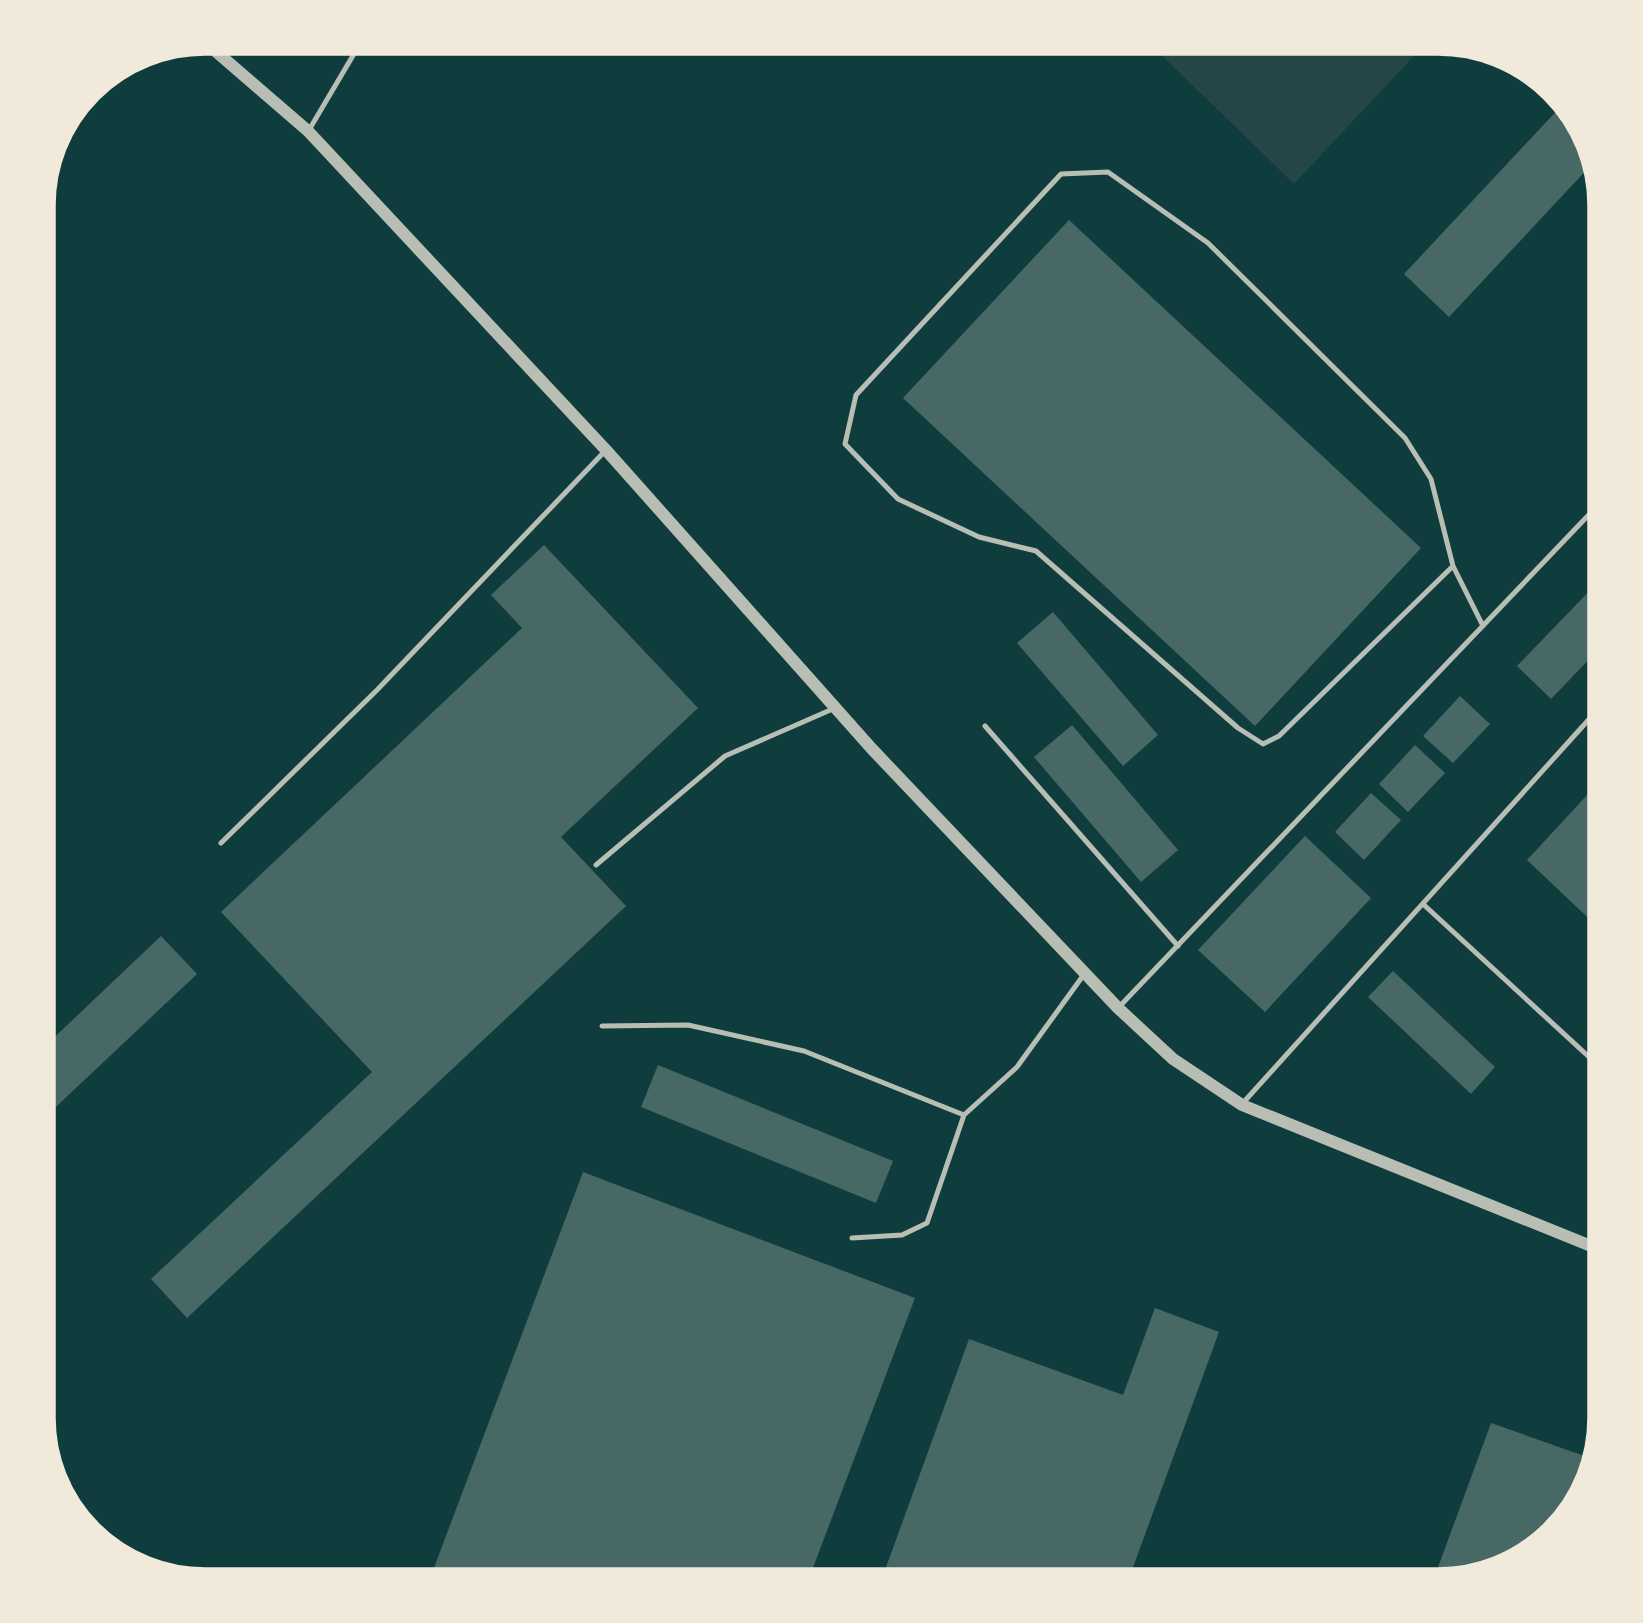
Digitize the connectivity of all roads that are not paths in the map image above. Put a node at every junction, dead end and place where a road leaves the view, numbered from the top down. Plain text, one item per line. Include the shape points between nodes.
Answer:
1 (219, 54) edge
2 (353, 54) edge
3 (308, 131) junction
4 (606, 450) junction
5 (1589, 515) edge
6 (1453, 566) junction
7 (1483, 626) junction
8 (835, 708) junction
9 (1589, 719) edge
10 (985, 726) dead end
11 (221, 844) dead end
12 (596, 865) dead end
13 (1423, 904) junction
14 (1178, 946) junction
15 (1085, 973) junction
16 (1118, 1009) junction
17 (602, 1026) dead end
18 (1589, 1057) edge
19 (1242, 1104) junction
20 (964, 1115) junction
21 (852, 1238) dead end
22 (1589, 1245) edge

1 - 3 street
2 - 3 lane
3 - 4 street
4 - 8 street
4 - 11 lane via 377,690
5 - 7 lane
6 - 6 lane via 1431,479 1405,438 1208,243 1108,172 1061,174 856,395 845,444 898,499 979,537 1037,551 1238,728 1263,744 1279,736
6 - 7 lane
7 - 14 lane
8 - 12 lane via 725,756
8 - 15 street
9 - 13 lane
10 - 14 lane
13 - 18 lane
13 - 19 lane
14 - 16 lane
15 - 16 street
15 - 20 lane via 1017,1067
16 - 19 street via 1173,1059
17 - 20 lane via 688,1025 804,1051
19 - 22 street
20 - 21 lane via 927,1223 902,1235

